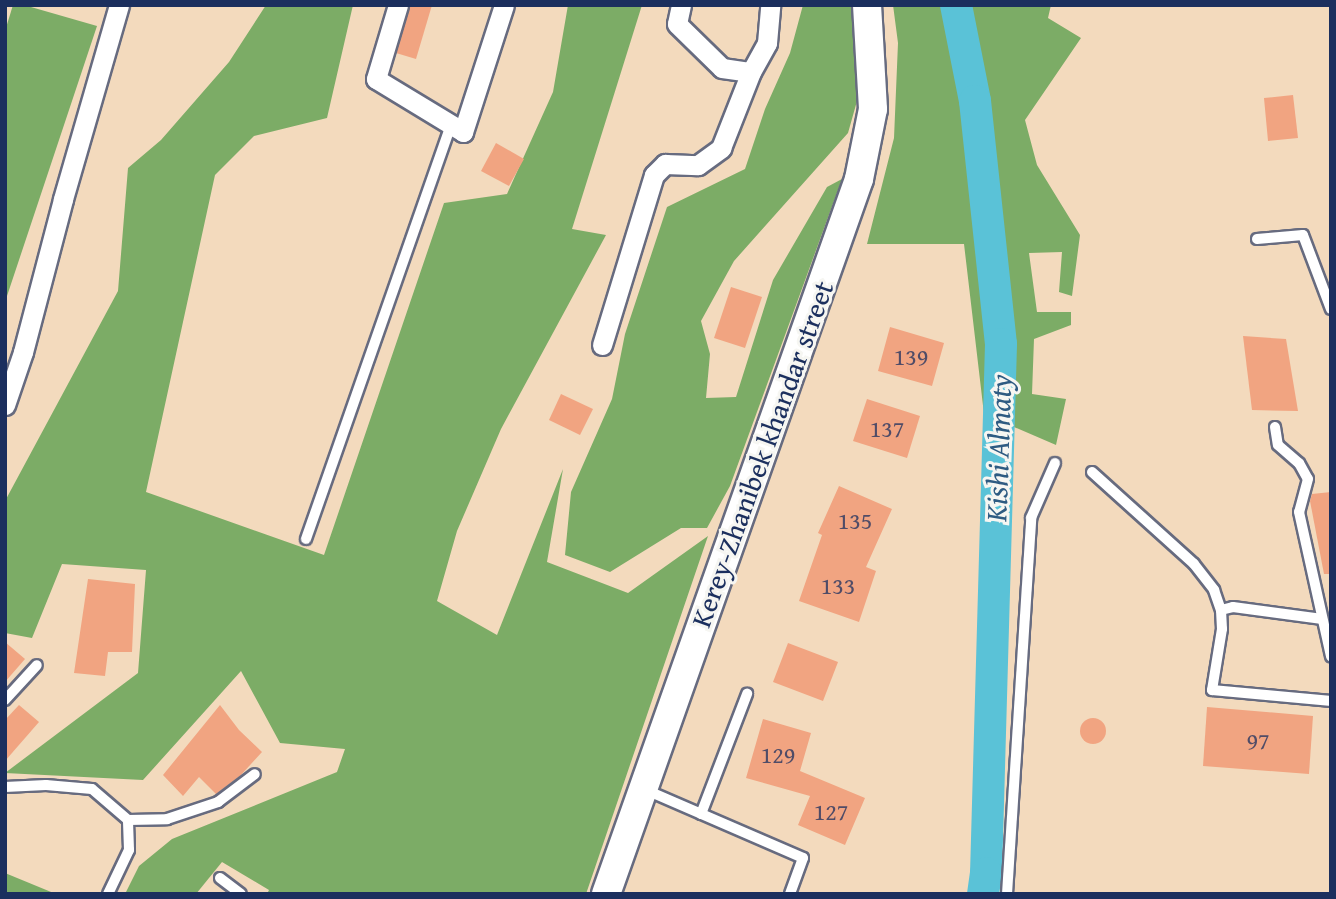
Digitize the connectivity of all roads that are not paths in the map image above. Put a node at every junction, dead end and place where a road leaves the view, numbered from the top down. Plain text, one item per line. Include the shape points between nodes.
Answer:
1 (119, 5) edge
2 (398, 5) edge
3 (504, 5) edge
4 (681, 5) edge
5 (770, 5) edge
6 (867, 5) edge
7 (751, 72) junction
8 (451, 124) junction
9 (1257, 239) dead end
10 (1331, 309) edge
11 (601, 345) dead end
12 (5, 405) edge
13 (1275, 426) dead end
14 (1055, 463) dead end
15 (1092, 472) dead end
16 (306, 539) dead end
17 (1221, 610) junction
18 (1322, 619) junction
19 (1331, 656) edge
20 (37, 665) dead end
21 (747, 694) dead end
22 (5, 699) edge
23 (1331, 701) edge
24 (255, 774) dead end
25 (5, 787) edge
26 (643, 788) junction
27 (701, 814) junction
28 (128, 820) junction
29 (220, 878) dead end
30 (108, 894) edge
31 (241, 894) edge
32 (606, 894) edge
33 (790, 894) edge
34 (1007, 894) edge

1 - 12 street
2 - 8 street via 376,79
3 - 8 street via 463,132
4 - 7 street via 677,24 722,68
5 - 7 street via 767,43
6 - 26 main road, Kerey-Zhanibek khandar street via 873,109 859,179
7 - 11 street via 721,148 698,165 665,164 654,175
8 - 16 lane
9 - 10 lane via 1303,235
13 - 18 lane via 1278,445 1299,463 1308,480 1299,512
14 - 34 lane via 1031,518
15 - 17 lane via 1194,564 1214,590
17 - 18 lane via 1233,607
17 - 23 lane via 1213,690
18 - 19 lane
20 - 22 lane
21 - 27 lane
24 - 28 lane via 218,802 167,819
25 - 28 lane via 92,789
26 - 27 lane
26 - 32 main road, Kerey-Zhanibek khandar street
27 - 33 lane via 803,858
28 - 30 lane via 129,850
29 - 31 lane

